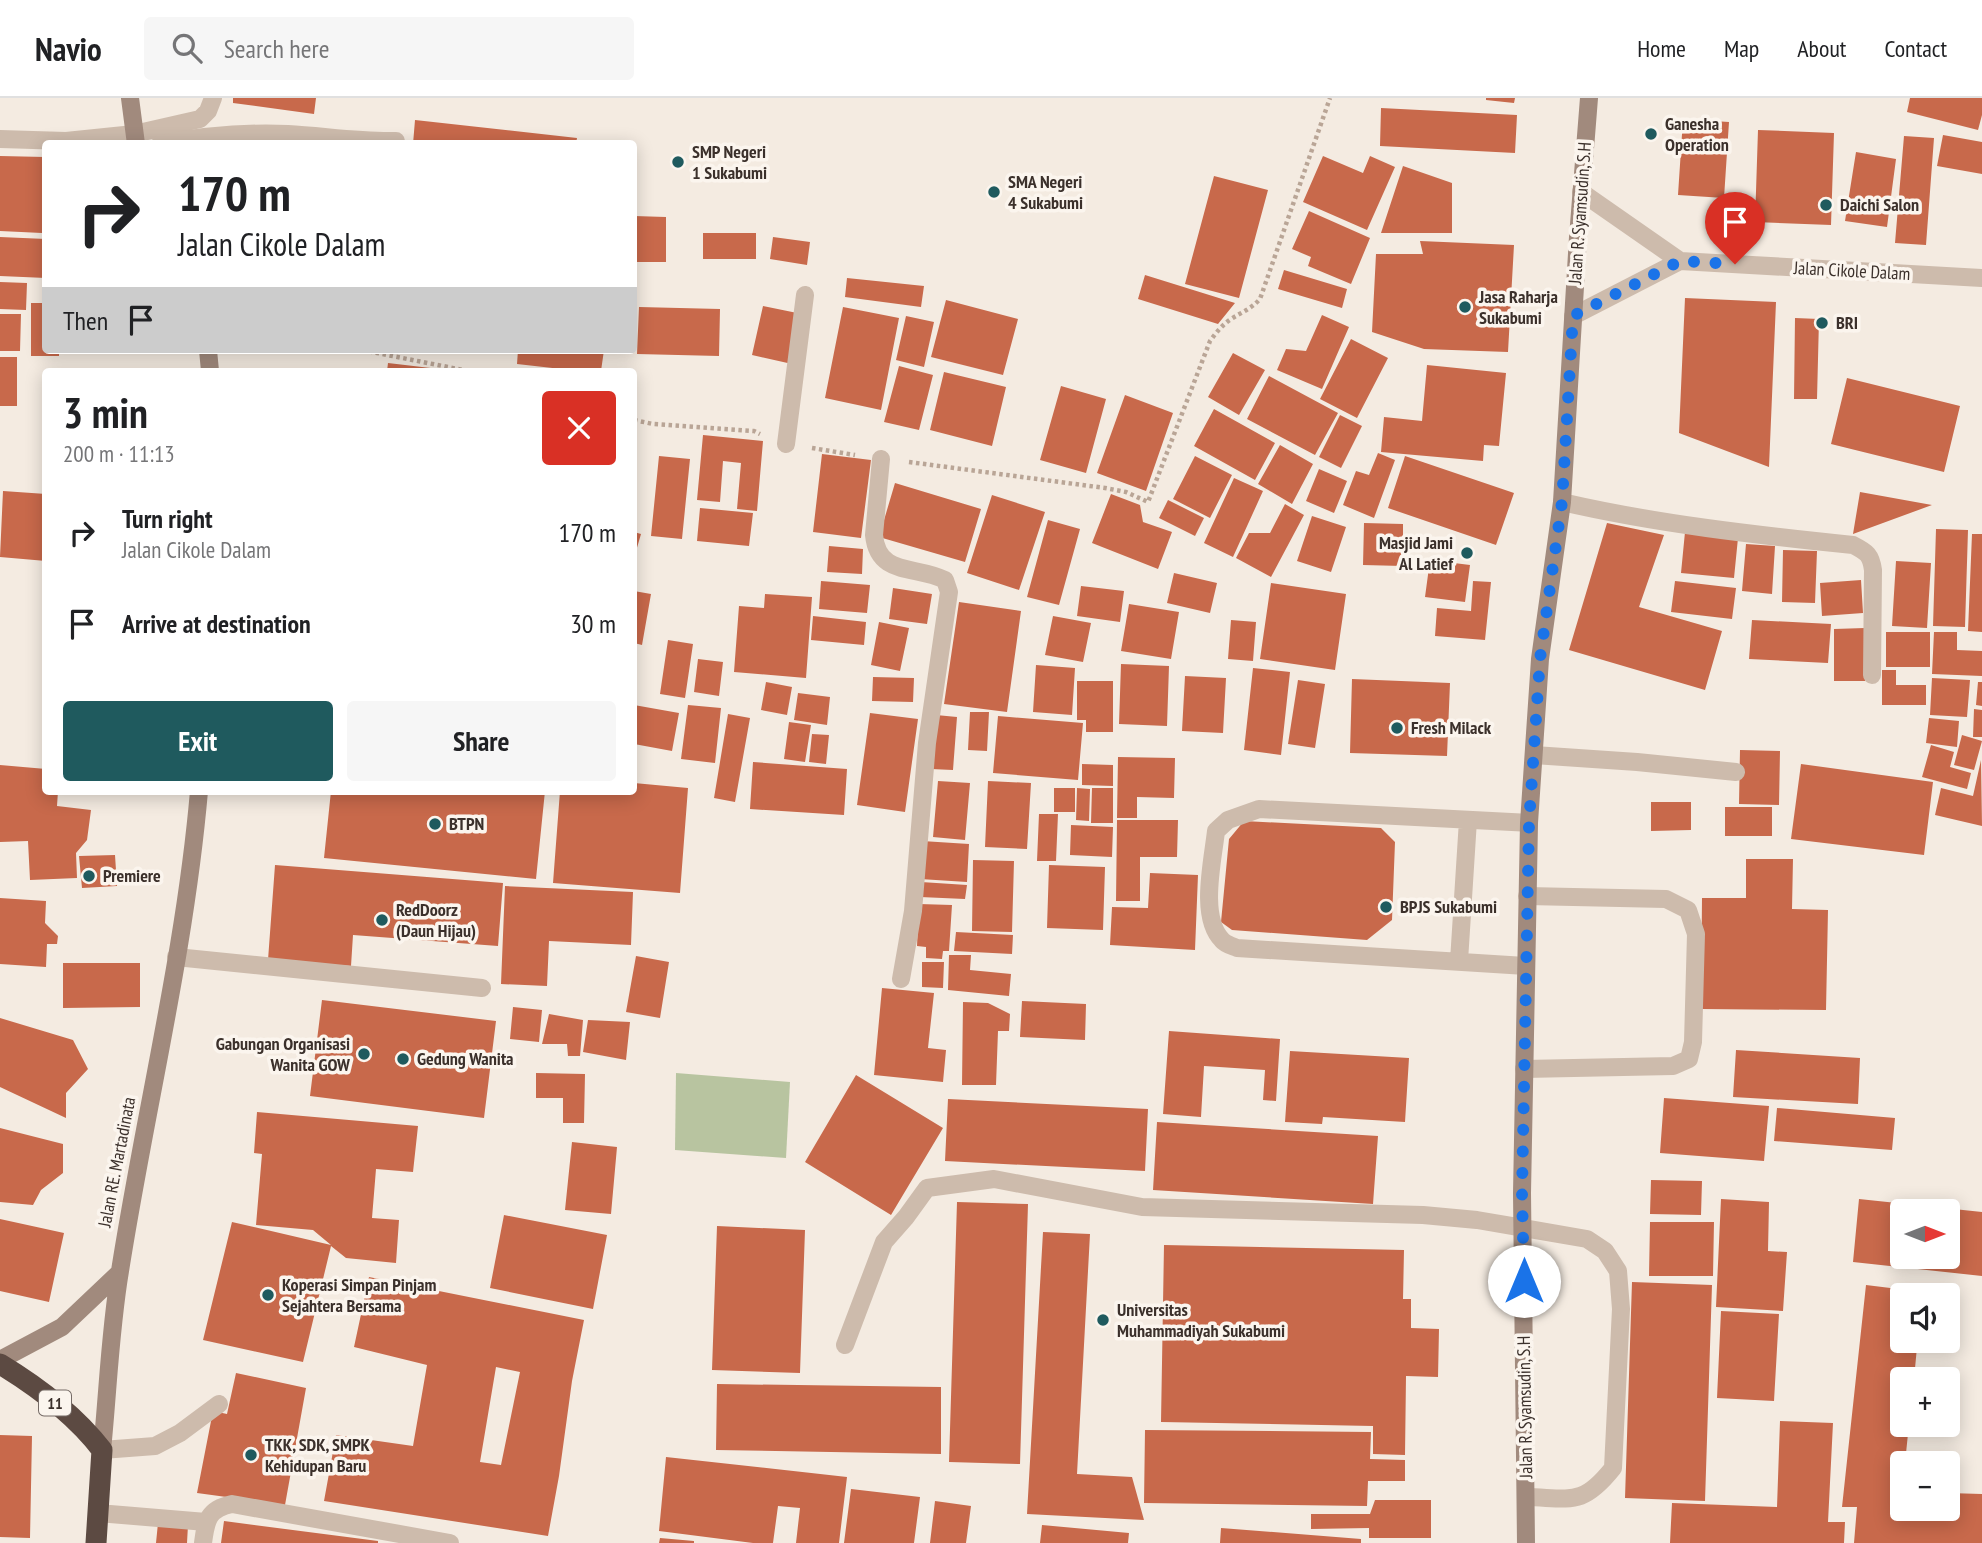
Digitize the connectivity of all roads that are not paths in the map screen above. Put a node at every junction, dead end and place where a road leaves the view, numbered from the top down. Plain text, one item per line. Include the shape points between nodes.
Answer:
1 (130, 98) edge
2 (213, 98) edge
3 (1589, 98) edge
4 (0, 139) edge
5 (135, 139) edge
6 (42, 140) edge
7 (100, 140) edge
8 (180, 140) edge
9 (355, 140) edge
10 (1581, 192) junction
11 (1680, 261) junction
12 (1982, 278) edge
13 (804, 295) dead end
14 (1573, 316) junction
15 (786, 444) road end
16 (881, 459) road end
17 (1562, 502) junction
18 (1872, 675) dead end
19 (1534, 755) junction
20 (1736, 772) dead end
21 (199, 795) edge
22 (1468, 820) junction
23 (1529, 823) junction
24 (1527, 896) junction
25 (176, 957) junction
26 (1459, 961) junction
27 (1525, 966) junction
28 (901, 979) dead end
29 (482, 988) dead end
30 (1524, 1069) junction
31 (1523, 1227) junction
32 (119, 1273) junction
33 (845, 1345) dead end
34 (0, 1362) edge
35 (219, 1404) dead end
36 (102, 1450) junction
37 (1525, 1497) junction
38 (98, 1513) junction
39 (206, 1522) junction
40 (96, 1543) edge
41 (203, 1543) edge
42 (450, 1543) edge
43 (1526, 1543) edge

1 - 5 street
2 - 5 street via 200,119
3 - 10 street, Jalan R. Syamsudin, S.H
4 - 6 street
5 - 7 street
8 - 9 street via 265,134
10 - 11 street
10 - 14 street, Jalan R. Syamsudin, S.H
11 - 12 street, Jalan Cikole Dalam
11 - 14 street
13 - 15 street
14 - 17 street, Jalan R. Syamsudin, S.H
16 - 28 street via 875,547 892,565 945,580 949,593 927,743 913,911
17 - 18 street via 1733,532 1853,545 1868,552
17 - 19 street, Jalan R. Syamsudin, S.H via 1540,659
19 - 20 street
19 - 23 street, Jalan R. Syamsudin, S.H
21 - 25 street, Jalan RE. Martadinata
22 - 23 street
22 - 26 street
22 - 26 street via 1259,808 1228,820 1216,831 1209,899 1212,925 1223,942 1237,948
23 - 24 street, Jalan R. Syamsudin, S.H
24 - 27 street, Jalan R. Syamsudin, S.H
24 - 30 street via 1665,899 1688,910 1696,934 1689,1059 1673,1066
25 - 29 street
25 - 32 street, Jalan RE. Martadinata
26 - 27 street
27 - 30 street, Jalan R. Syamsudin, S.H
30 - 31 street, Jalan R. Syamsudin, S.H
31 - 33 street via 1423,1215 1142,1208 994,1179 927,1188 884,1242
31 - 37 street, Jalan R. Syamsudin, S.H
31 - 37 street via 1587,1239 1605,1251 1618,1271 1621,1309 1613,1468 1597,1488 1578,1498
32 - 34 street via 62,1327
32 - 36 street, Jalan RE. Martadinata
34 - 36 highway, 11 via 71,1416
35 - 36 street via 155,1446
36 - 38 highway, Jalan RE. Martadinata
37 - 43 street, Jalan R. Syamsudin, S.H
38 - 39 street
38 - 40 highway, Jalan RE. Martadinata
39 - 41 street
39 - 42 street via 217,1507 232,1504

